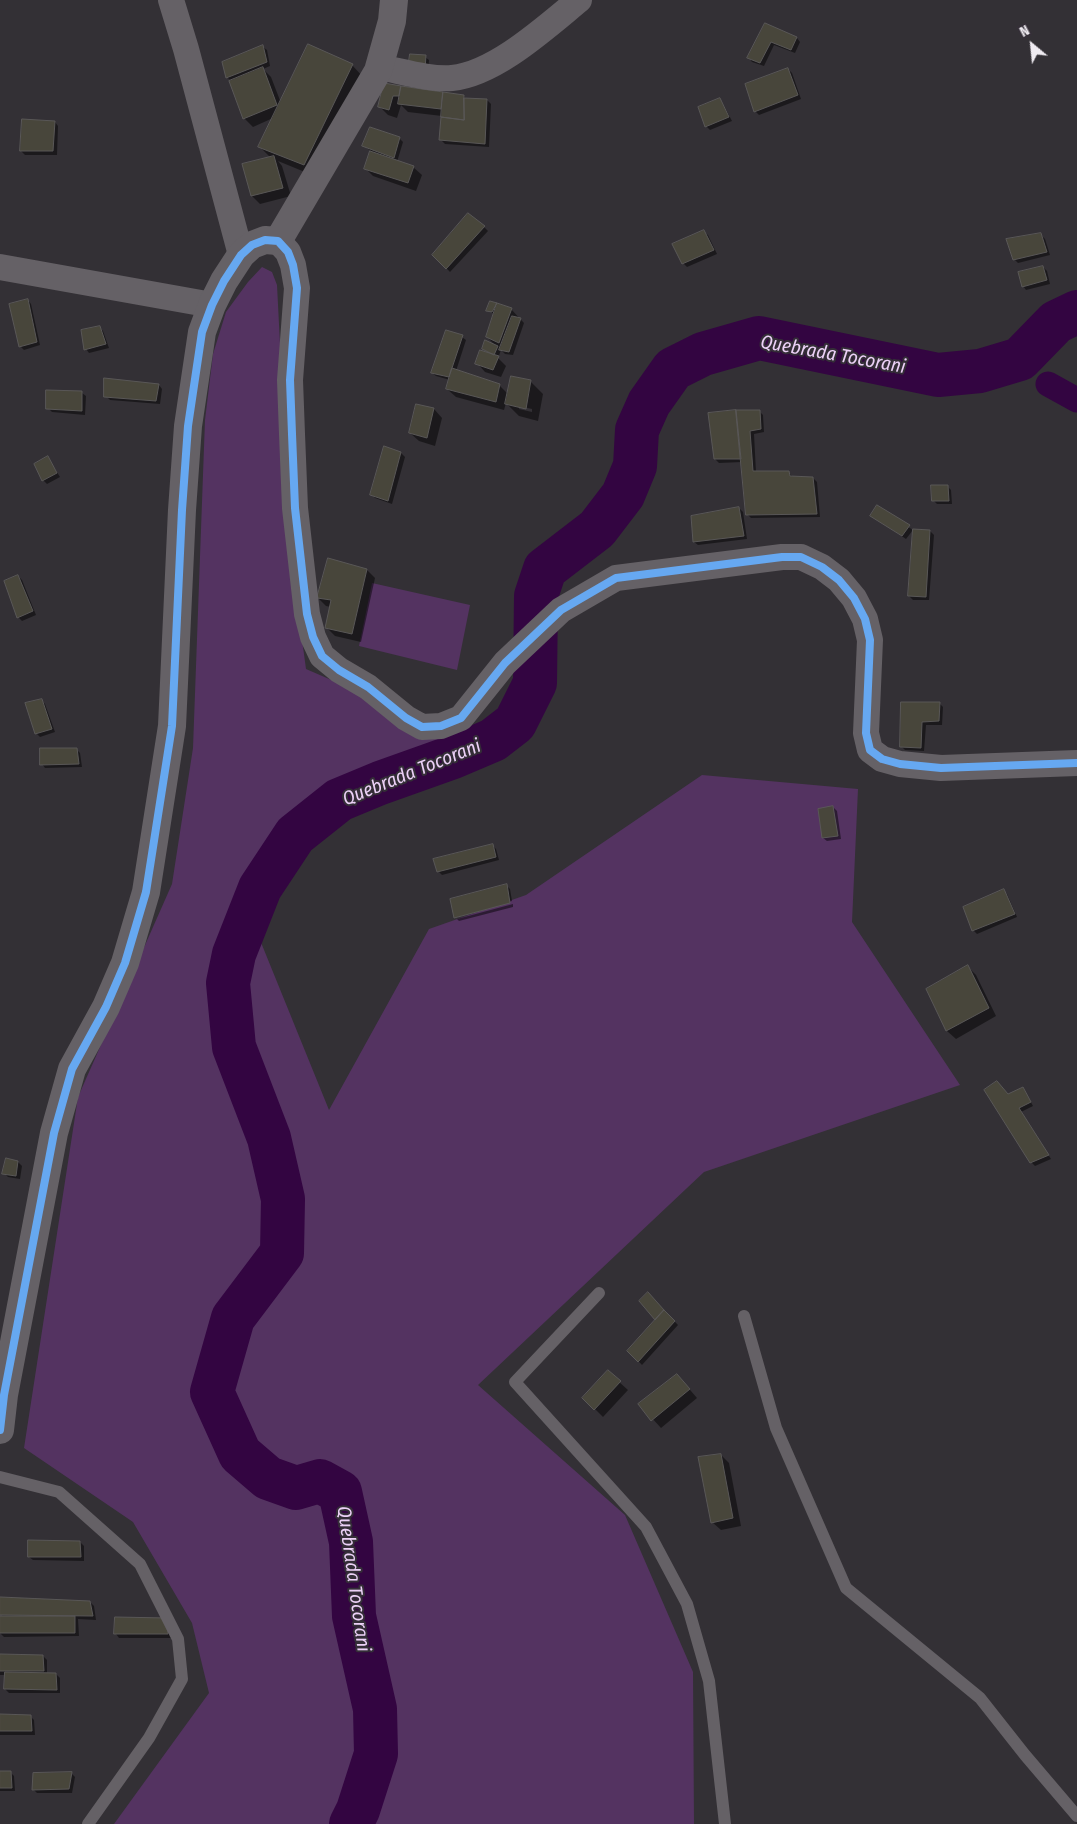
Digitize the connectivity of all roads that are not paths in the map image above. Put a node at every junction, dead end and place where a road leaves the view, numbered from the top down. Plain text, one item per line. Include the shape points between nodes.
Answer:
1 (171, 0) edge
2 (394, 0) edge
3 (568, 4) edge
4 (379, 67) junction
5 (278, 241) junction
6 (241, 255) junction
7 (0, 266) edge
8 (212, 305) junction
9 (1077, 763) edge
10 (599, 1292) dead end
11 (744, 1316) dead end
12 (0, 1430) edge
13 (0, 1477) edge
14 (1077, 1816) edge
15 (88, 1824) edge
16 (725, 1824) edge

1 - 6 street
2 - 4 street via 392,21
3 - 4 street via 500,60 472,73 452,78
4 - 5 street
5 - 6 street via 265,240 252,245
5 - 9 street via 288,252 293,265 296,288 290,380 295,508 307,614 313,637 322,656 406,718 422,727 441,726 461,718 505,663 561,610 616,578 801,557 839,580 854,598 864,619 870,640 866,733 870,750 882,759 941,768
6 - 8 street
7 - 8 street
8 - 12 street via 202,332 188,426 172,726 146,892 125,963 72,1069 56,1124
10 - 16 lane via 515,1382 646,1527 687,1604 709,1681
11 - 14 lane via 776,1428 846,1588 980,1698
13 - 15 lane via 60,1492 140,1564 178,1639 182,1679 149,1738

